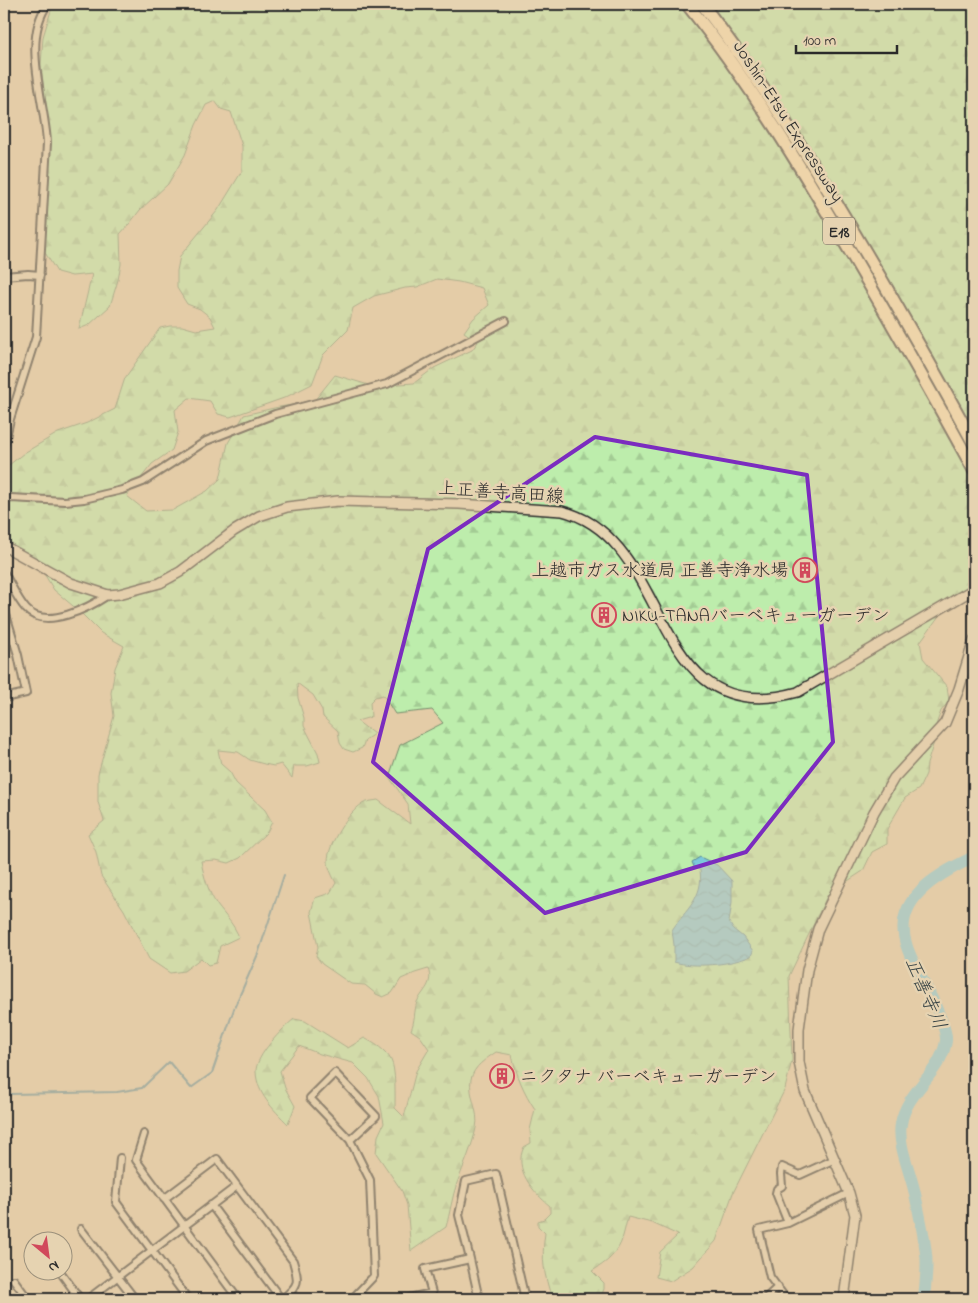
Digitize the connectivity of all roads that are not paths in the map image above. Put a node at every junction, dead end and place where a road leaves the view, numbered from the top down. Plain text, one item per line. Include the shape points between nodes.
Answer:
1 (48, 4) edge
2 (687, 4) edge
3 (702, 4) edge
4 (40, 275) junction
5 (4, 276) edge
6 (506, 321) dead end
7 (974, 444) edge
8 (4, 447) edge
9 (974, 470) edge
10 (4, 500) edge
11 (4, 546) edge
12 (4, 573) edge
13 (974, 589) edge
14 (108, 595) junction
15 (4, 608) edge
16 (974, 640) edge
17 (4, 698) edge
18 (144, 1134) dead end
19 (350, 1140) junction
20 (120, 1158) dead end
21 (835, 1158) junction
22 (237, 1186) junction
23 (849, 1193) junction
24 (164, 1199) junction
25 (211, 1205) junction
26 (788, 1223) junction
27 (184, 1226) junction
28 (81, 1229) dead end
29 (152, 1251) junction
30 (470, 1258) junction
31 (118, 1277) junction
32 (14, 1280) dead end
33 (66, 1280) edge
34 (778, 1287) junction
35 (433, 1296) edge
36 (28, 1299) edge
37 (80, 1299) edge
38 (88, 1299) edge
39 (135, 1299) edge
40 (188, 1299) edge
41 (238, 1299) edge
42 (281, 1299) edge
43 (352, 1299) edge
44 (404, 1299) edge
45 (479, 1299) edge
46 (522, 1299) edge
47 (765, 1299) edge
48 (786, 1299) edge
49 (844, 1299) edge

1 - 4 street via 36,29 35,50 46,124
2 - 9 highway, Joshin-Etsu Expressway / E18 via 746,84 803,171
3 - 7 highway, Joshin-Etsu Expressway / E18 via 812,162
4 - 5 street
4 - 8 street via 36,337
6 - 10 street via 387,384 275,414 206,441 143,482 129,487 84,499
11 - 14 main road, 上正善寺高田線 via 71,583
12 - 14 street via 27,610 37,616 65,616
13 - 14 main road, 上正善寺高田線 via 798,692 768,698 726,692 695,672 676,646 625,556 592,523 577,514 562,511 338,501 288,507 259,516 234,530 180,572 160,583
15 - 17 street via 26,693
16 - 21 main road via 945,723 894,778 818,928 807,970 798,1062 805,1091
18 - 24 street via 136,1160
19 - 19 street via 310,1098 335,1073 376,1116
19 - 43 street via 370,1180 374,1276
20 - 29 street via 116,1202
21 - 23 main road
21 - 26 street via 800,1175 782,1167 782,1186 776,1193
22 - 24 street via 217,1158
22 - 25 street
22 - 42 street via 293,1260 297,1285
23 - 26 street
23 - 49 main road via 855,1215
24 - 27 street
25 - 27 street
25 - 42 street
26 - 34 street via 758,1230 770,1277
27 - 29 street
27 - 41 street
28 - 31 street
29 - 31 street
29 - 40 street
30 - 35 street via 425,1269
30 - 45 street
30 - 46 street via 459,1215 466,1181 496,1174 525,1299
31 - 38 street
31 - 39 street
32 - 36 street
33 - 37 street
34 - 47 street
34 - 48 street
35 - 44 street

